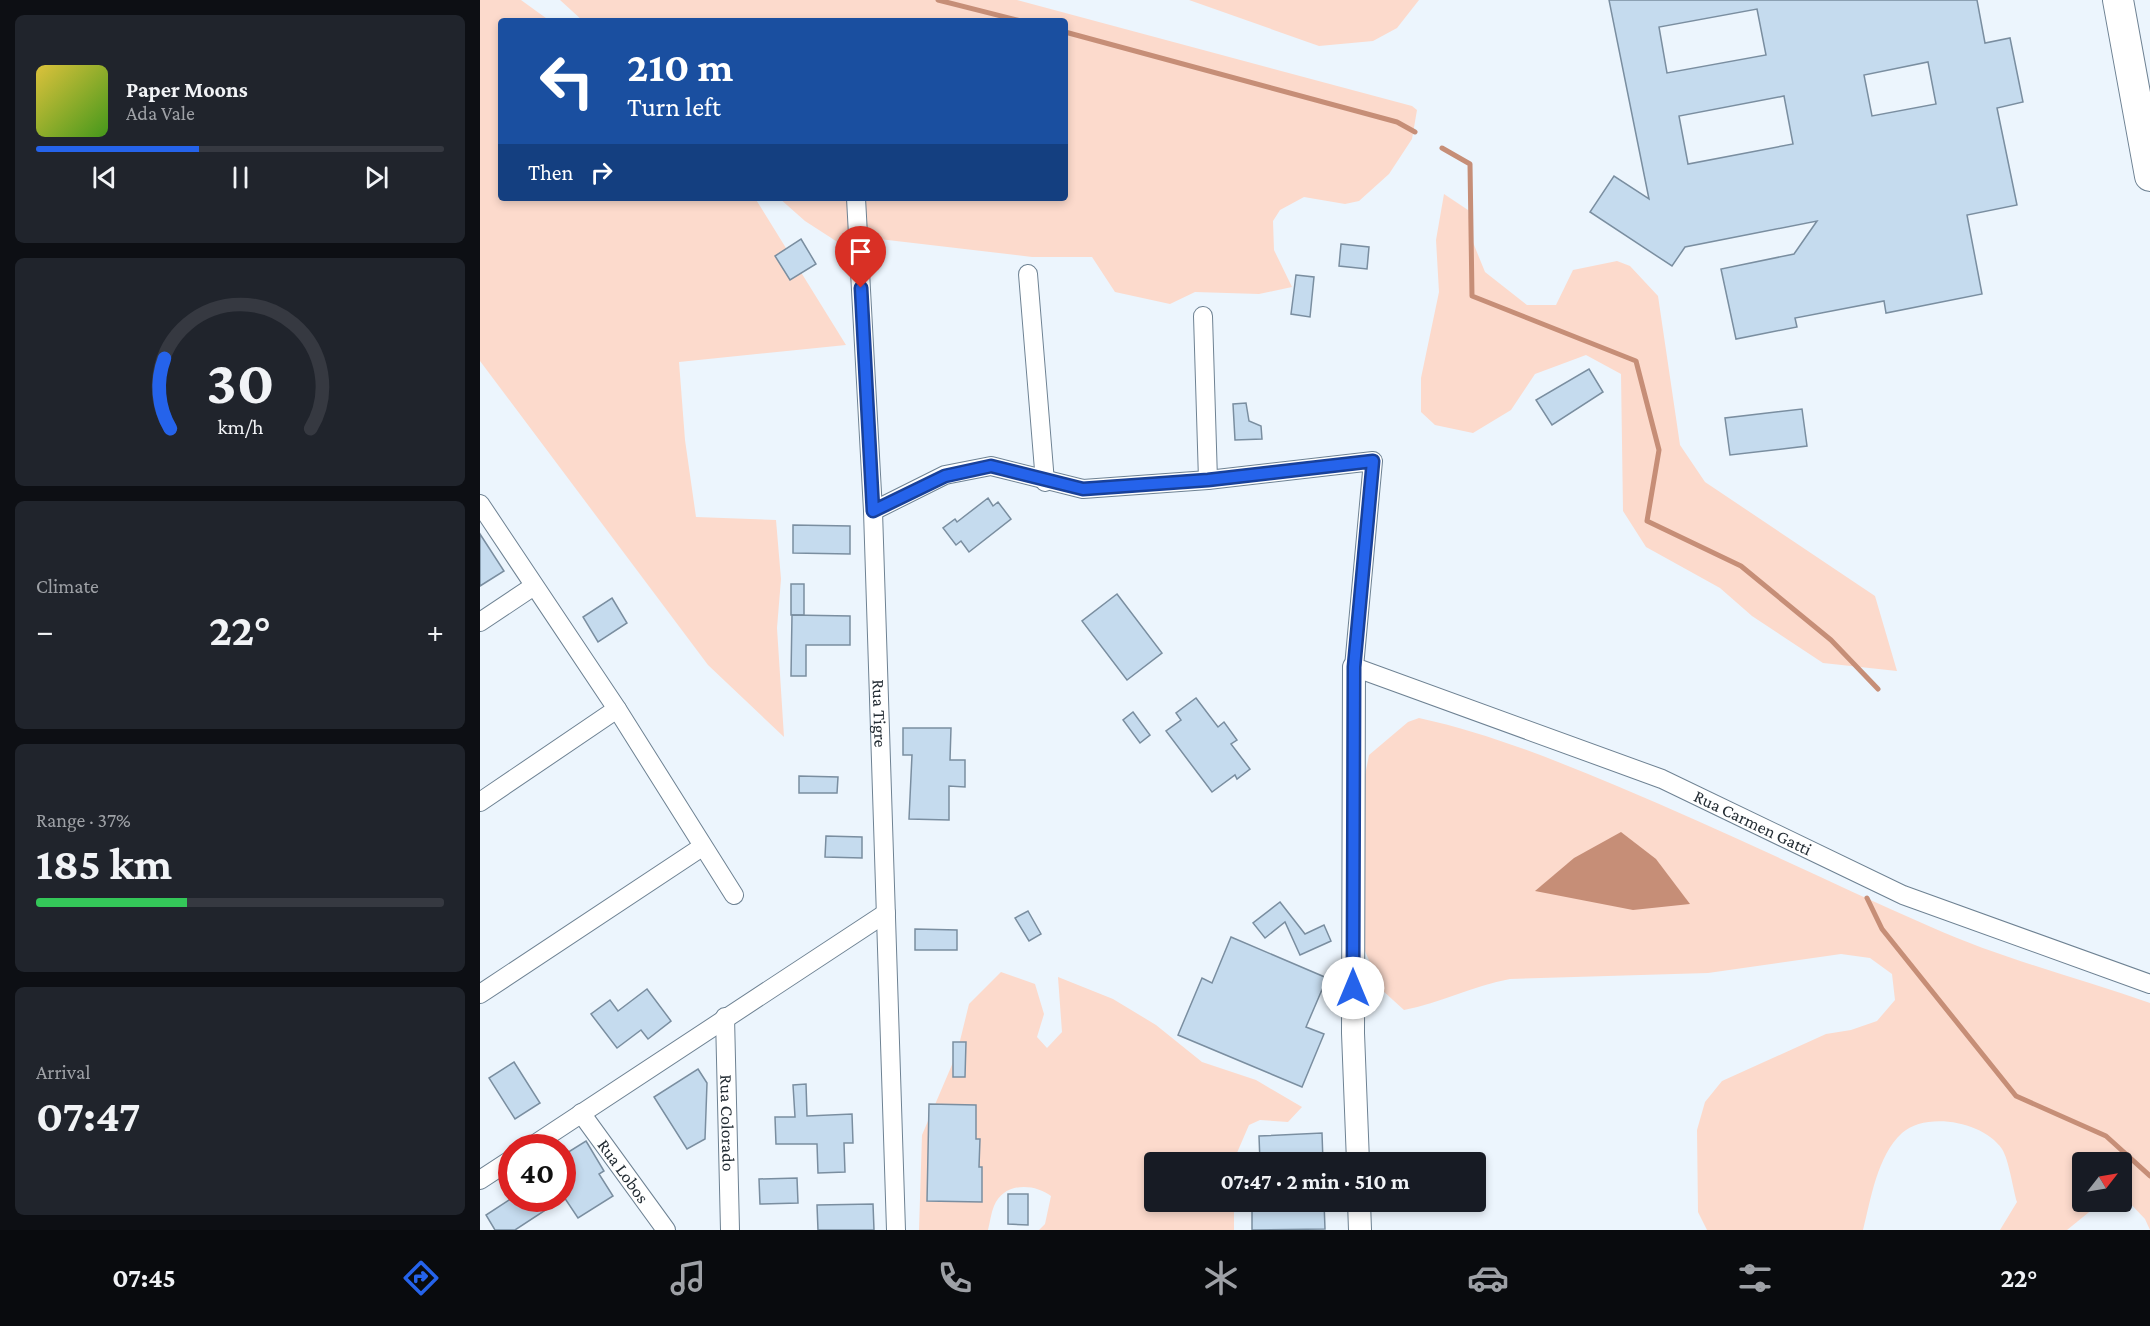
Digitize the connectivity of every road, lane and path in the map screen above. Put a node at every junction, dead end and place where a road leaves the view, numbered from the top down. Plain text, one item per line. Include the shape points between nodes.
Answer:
1 (2118, 0) edge
2 (2150, 176) edge
3 (856, 201) edge
4 (1028, 274) dead end
5 (1203, 316) dead end
6 (1208, 480) junction
7 (1045, 482) junction
8 (480, 504) edge
9 (873, 511) junction
10 (534, 586) junction
11 (480, 622) edge
12 (1354, 667) junction
13 (617, 709) junction
14 (480, 802) edge
15 (702, 847) junction
16 (734, 895) dead end
17 (886, 913) junction
18 (2150, 984) edge
19 (480, 994) edge
20 (725, 1017) junction
21 (581, 1113) junction
22 (550, 1134) edge
23 (1358, 1152) edge
24 (498, 1168) edge
25 (480, 1180) edge
26 (1359, 1212) edge
27 (666, 1230) edge
28 (730, 1230) edge
29 (896, 1230) edge
30 (1360, 1230) edge

1 - 2 highway
3 - 9 street, Rua Tigre
4 - 7 street
5 - 6 street
6 - 7 street via 1083,489
6 - 12 street via 1373,461
7 - 9 street via 991,466 945,476
8 - 10 street
9 - 17 street, Rua Tigre
10 - 11 street
10 - 13 street
12 - 18 street, Rua Carmen Gatti via 1662,780 1903,895
12 - 23 street via 1353,1034
13 - 14 street
13 - 15 street
15 - 16 street
15 - 19 street
17 - 20 street
17 - 29 street, Rua Tigre
20 - 21 street
20 - 28 street, Rua Colorado
21 - 22 street
21 - 27 street, Rua Lobos
24 - 25 street
26 - 30 street

